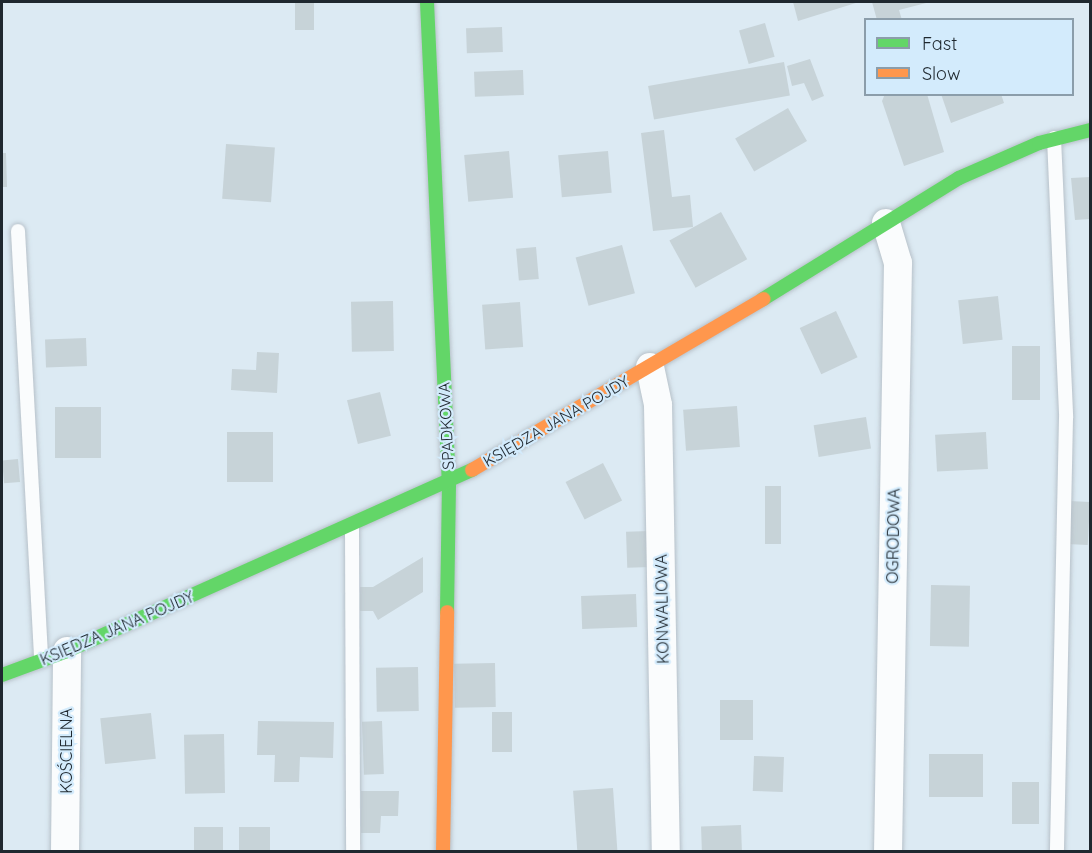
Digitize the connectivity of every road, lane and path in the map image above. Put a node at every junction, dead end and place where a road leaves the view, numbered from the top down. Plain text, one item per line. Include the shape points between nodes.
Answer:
1 (427, 2) edge
2 (1090, 130) edge
3 (1054, 138) junction
4 (886, 223) junction
5 (18, 231) dead end
6 (650, 367) junction
7 (449, 484) junction
8 (352, 526) junction
9 (67, 651) junction
10 (41, 662) junction
11 (2, 675) edge
12 (65, 852) edge
13 (353, 852) edge
14 (443, 852) edge
15 (666, 852) edge
16 (888, 852) edge
17 (1057, 852) edge

1 - 7 street, SPADKOWA
2 - 3 street, KSIĘDZA JANA POJDY
3 - 4 street, KSIĘDZA JANA POJDY via 986,164
3 - 17 lane via 1066,418
4 - 6 street, KSIĘDZA JANA POJDY
4 - 16 street, OGRODOWA via 898,263
5 - 10 lane
6 - 7 street, KSIĘDZA JANA POJDY
6 - 15 street, KONWALIOWA via 658,405
7 - 8 street, KSIĘDZA JANA POJDY
7 - 14 street, SPADKOWA
8 - 9 street, KSIĘDZA JANA POJDY
8 - 13 lane
9 - 10 street, KSIĘDZA JANA POJDY
9 - 12 street, KOŚCIELNA
10 - 11 street, KSIĘDZA JANA POJDY

